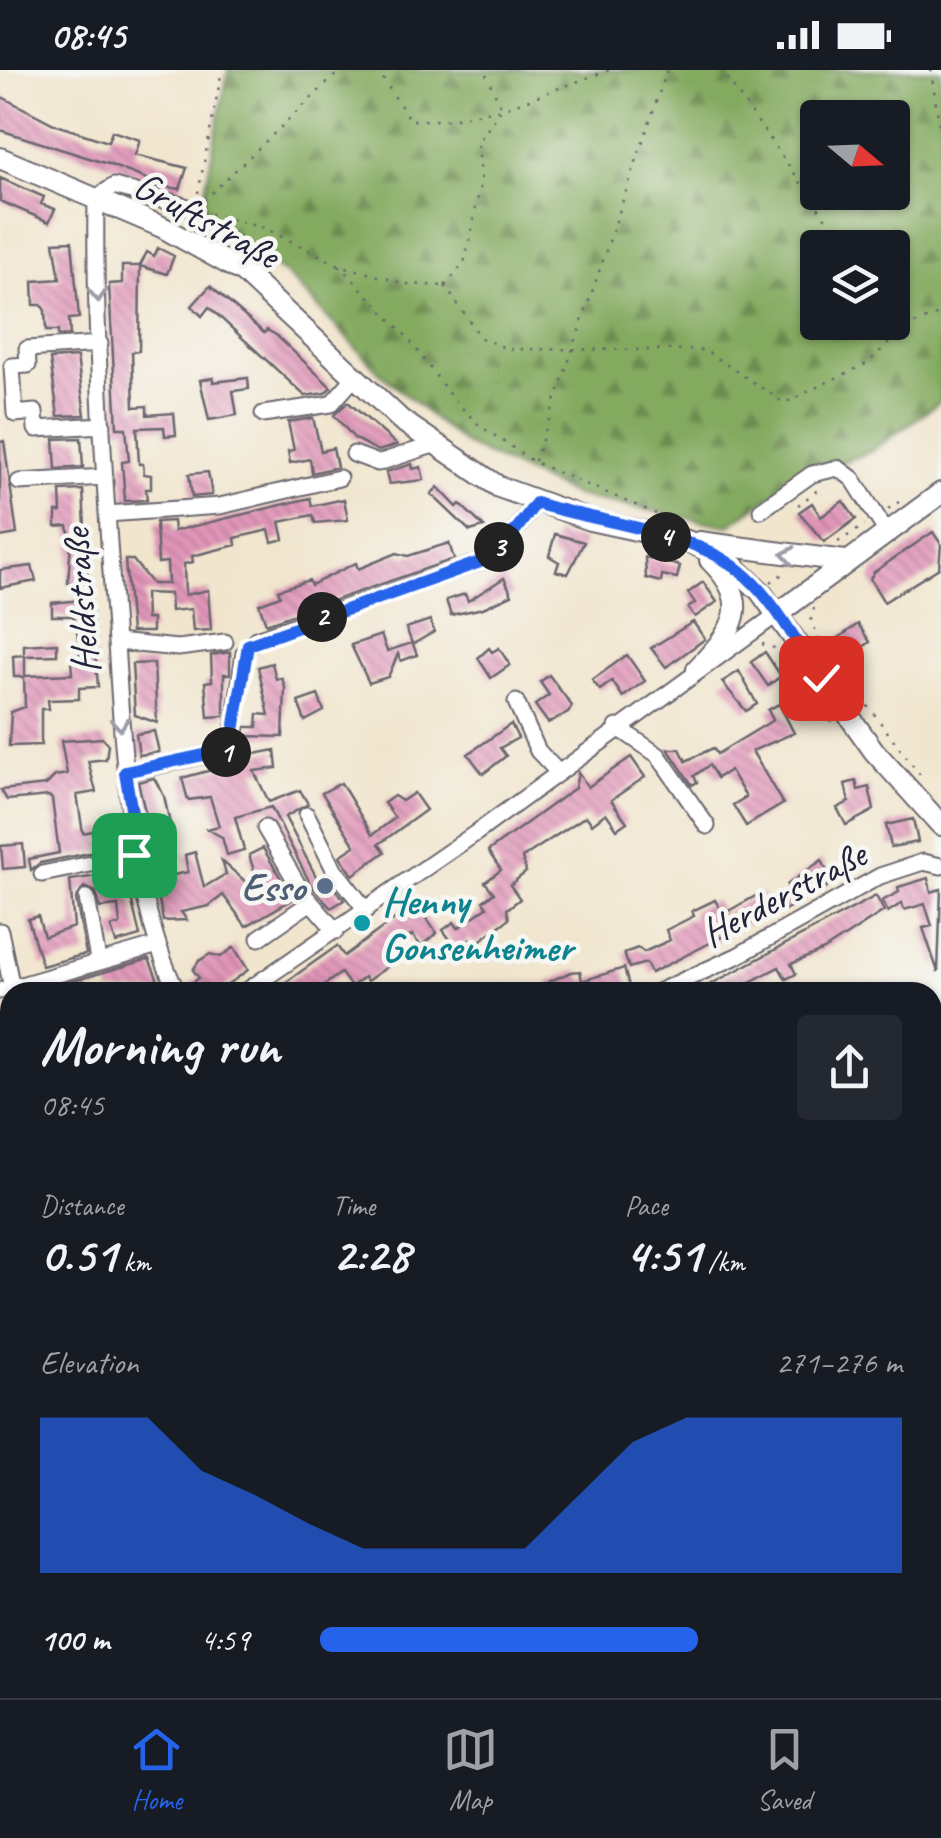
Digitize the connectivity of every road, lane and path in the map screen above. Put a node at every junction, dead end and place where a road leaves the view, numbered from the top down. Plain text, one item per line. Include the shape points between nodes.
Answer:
1 (222, 70) edge
2 (341, 70) edge
3 (377, 70) edge
4 (484, 70) edge
5 (609, 70) edge
6 (667, 70) edge
7 (722, 70) edge
8 (931, 70) edge
9 (502, 109) junction
10 (941, 138) edge
11 (0, 158) edge
12 (96, 198) junction
13 (195, 209) junction
14 (834, 230) edge
15 (339, 265) junction
16 (445, 286) junction
17 (941, 313) edge
18 (910, 326) edge
19 (892, 340) edge
20 (100, 344) junction
21 (574, 352) junction
22 (355, 377) junction
23 (262, 414) dead end
24 (103, 425) junction
25 (433, 445) junction
26 (354, 454) dead end
27 (534, 462) junction
28 (105, 477) junction
29 (339, 478) dead end
30 (19, 482) dead end
31 (941, 493) edge
32 (536, 503) junction
33 (761, 510) dead end
34 (107, 514) junction
35 (674, 522) dead end
36 (886, 531) junction
37 (691, 543) junction
38 (845, 560) junction
39 (815, 606) dead end
40 (776, 615) junction
41 (756, 638) dead end
42 (116, 642) junction
43 (225, 642) dead end
44 (696, 669) junction
45 (803, 688) dead end
46 (516, 702) dead end
47 (617, 726) junction
48 (557, 771) junction
49 (125, 772) junction
50 (930, 789) dead end
51 (307, 815) dead end
52 (941, 825) edge
53 (707, 826) dead end
54 (265, 828) dead end
55 (139, 854) junction
56 (941, 866) edge
57 (42, 874) dead end
58 (88, 898) dead end
59 (311, 902) junction
60 (366, 910) junction
61 (0, 931) edge
62 (336, 931) junction
63 (259, 938) dead end
64 (158, 945) junction
65 (98, 960) junction
66 (5, 982) edge
67 (28, 982) edge
68 (173, 982) edge
69 (261, 982) edge
70 (690, 982) edge

1 - 13 path
2 - 13 path
3 - 9 path via 410,120
4 - 9 path
5 - 9 path
6 - 21 path
7 - 14 path
8 - 10 path
9 - 16 path via 478,142 481,181 470,239 464,263
11 - 12 main road, Gruftstraße
12 - 13 street via 114,186
12 -> 20 street, Heldstraße
12 - 22 main road, Gruftstraße via 243,272
13 - 15 path, Gruftstraße via 264,228
15 - 16 path via 406,284
15 - 27 path via 408,338 452,398
16 - 21 path via 481,338 508,349
17 - 18 path
19 - 21 path via 868,363 784,403 705,350
20 - 24 street, Heldstraße
20 - 24 street via 28,348 28,365 12,366 15,414 34,412 36,429
21 - 27 path
22 - 23 street via 331,404
22 - 25 main road, Gruftstraße
24 - 28 street, Heldstraße
25 - 26 street via 378,463
25 - 32 main road, Gruftstraße
27 - 35 path
28 - 30 street
28 - 34 street, Heldstraße
29 - 34 street via 220,506
31 - 36 main road
32 - 37 main road, Gruftstraße
32 - 49 street via 480,562 256,639 244,653 231,749
33 - 36 street via 812,474 838,468
34 - 42 street, Heldstraße
36 - 38 main road
38 -> 37 main road
37 - 40 main road, Gruftstraße via 738,569
37 - 44 main road via 728,578 736,605 728,634
38 - 40 main road
39 - 50 path via 811,619 820,642
40 - 44 street
40 - 52 main road, Gruftstraße via 874,751
41 - 45 path via 774,648
42 - 43 street via 178,648
42 -> 49 street, Heldstraße
44 - 47 street
46 - 48 street via 538,751
47 - 48 street
47 - 53 street via 658,754
48 - 60 street
49 - 55 street, Heldstraße
51 - 60 street via 334,870
54 - 59 street
55 - 57 street
55 - 64 street, Heldstraße
56 - 70 street, Herderstraße via 923,862 880,876
58 - 65 street
59 - 62 street
59 - 63 street
60 - 62 street
61 - 66 street
62 - 69 street
64 - 65 street
64 - 68 street, Heldstraße
65 - 67 street

